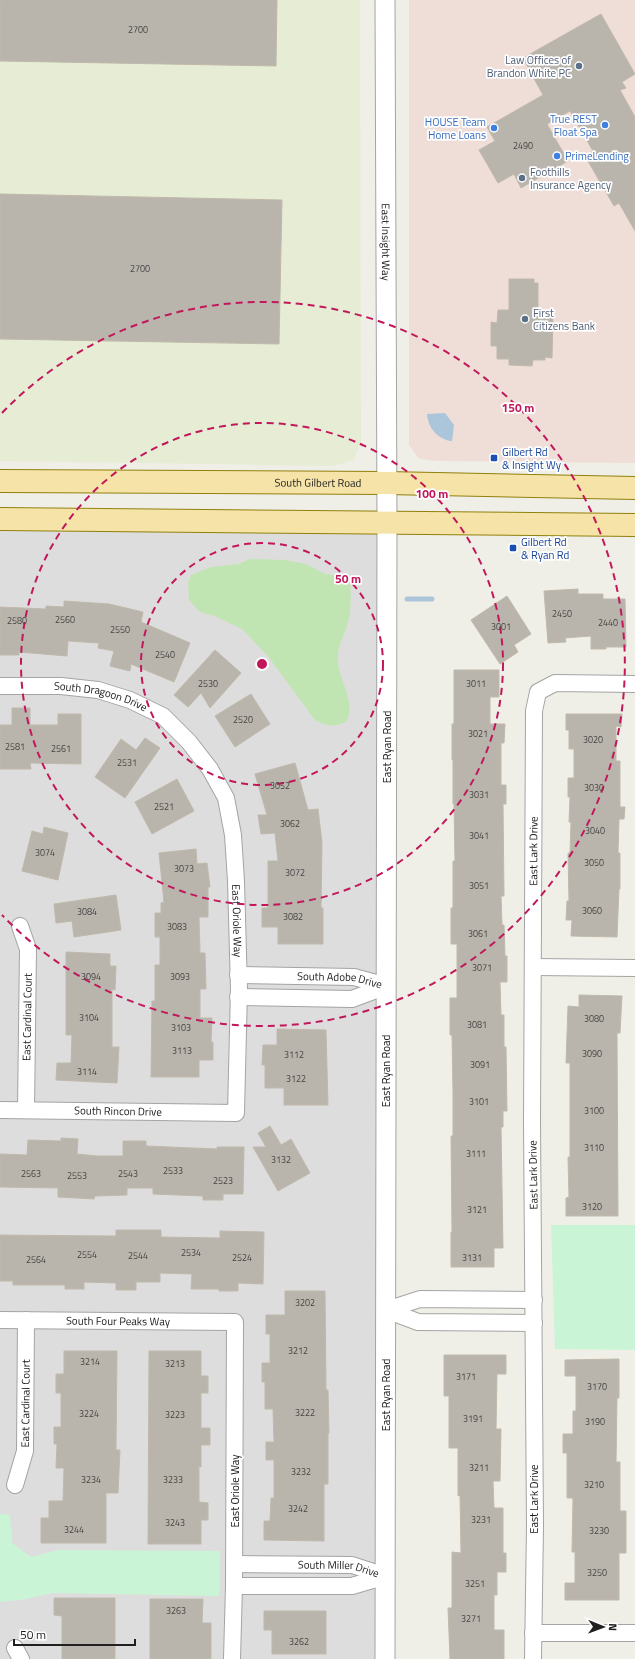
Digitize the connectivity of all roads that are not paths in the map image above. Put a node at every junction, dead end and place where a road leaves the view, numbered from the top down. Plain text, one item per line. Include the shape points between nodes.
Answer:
1 (385, 0) edge
2 (0, 481) edge
3 (386, 483) junction
4 (635, 488) edge
5 (0, 519) edge
6 (387, 522) junction
7 (635, 525) edge
8 (635, 684) edge
9 (0, 686) edge
10 (189, 742) joint
11 (20, 926) dead end
12 (533, 967) junction
13 (635, 968) edge
14 (238, 975) junction
15 (386, 986) junction
16 (238, 997) junction
17 (0, 1110) edge
18 (26, 1110) junction
19 (236, 1113) joint
20 (534, 1300) junction
21 (386, 1310) junction
22 (0, 1320) edge
23 (26, 1320) junction
24 (235, 1322) joint
25 (534, 1323) junction
26 (15, 1485) dead end
27 (234, 1564) junction
28 (386, 1576) junction
29 (234, 1586) junction
30 (532, 1633) junction
31 (635, 1633) edge
32 (232, 1659) edge
33 (385, 1659) edge
34 (532, 1659) edge

1 - 3 street, East Insight Way
2 - 3 main road, South Gilbert Road
3 - 4 main road, South Gilbert Road
3 - 6 street, East Ryan Road
5 - 6 main road
6 - 7 main road
6 - 15 street, East Ryan Road
8 - 12 street, East Lark Drive via 555,683 538,692 534,711
9 - 10 street, South Dragoon Drive via 61,686 98,690 130,700 162,716
10 - 14 street, East Oriole Way via 210,769 226,798 234,835
11 - 18 street, East Cardinal Court via 28,948
12 - 13 street
12 - 20 street, East Lark Drive
14 - 15 street, South Adobe Drive via 354,977
14 - 16 street, East Oriole Way
15 - 16 street, South Adobe Drive via 352,999
15 - 21 street, East Ryan Road
16 - 19 street, East Oriole Way
17 - 18 street, South Rincon Drive
18 - 19 street, South Rincon Drive
20 - 21 street via 420,1299
20 - 25 street, East Lark Drive
21 - 25 street via 418,1322
21 - 28 street, East Ryan Road
22 - 23 street, South Four Peaks Way
23 - 24 street, South Four Peaks Way
23 - 26 street, East Cardinal Court via 25,1451
24 - 27 street, East Oriole Way
25 - 30 street, East Lark Drive via 535,1526
27 - 28 street, South Miller Drive via 352,1565
27 - 29 street, East Oriole Way
28 - 29 street, South Miller Drive via 352,1586
28 - 33 street, East Ryan Road
29 - 32 street, East Oriole Way
30 - 31 street
30 - 34 street, East Lark Drive

